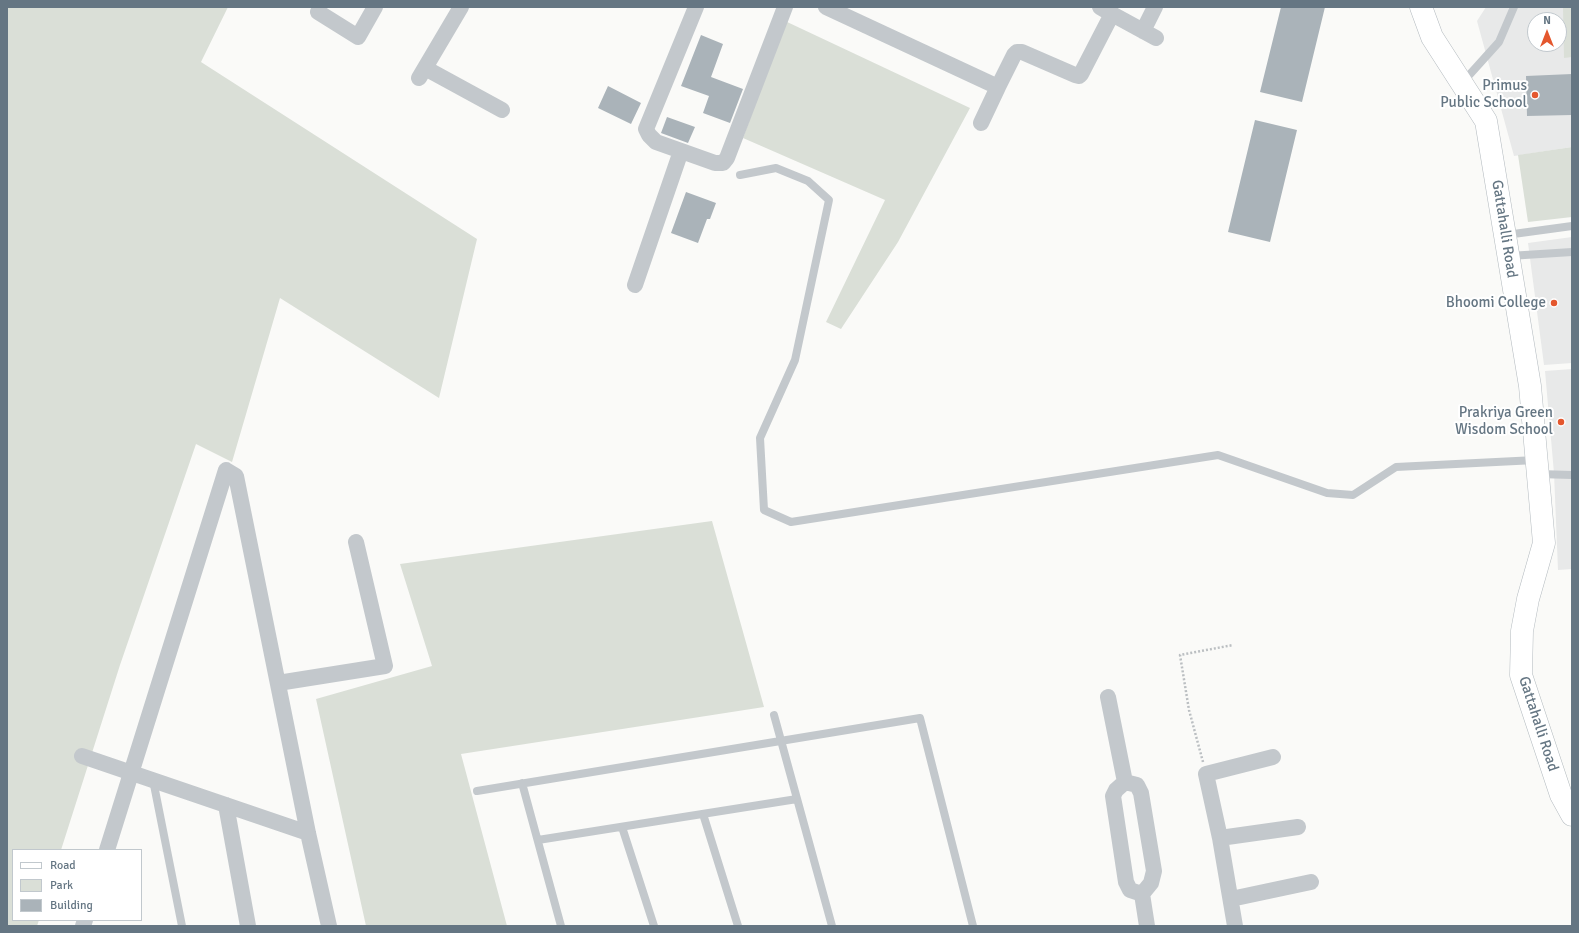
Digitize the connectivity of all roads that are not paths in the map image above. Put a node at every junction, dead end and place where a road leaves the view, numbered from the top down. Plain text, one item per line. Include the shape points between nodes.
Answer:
1 (375, 7) edge
2 (461, 7) edge
3 (696, 7) edge
4 (785, 7) edge
5 (826, 7) edge
6 (1155, 7) edge
7 (1421, 7) edge
8 (1514, 7) edge
9 (1106, 11) edge
10 (318, 12) dead end
11 (1462, 83) junction
12 (998, 87) junction
13 (502, 110) dead end
14 (981, 123) dead end
15 (681, 151) junction
16 (740, 175) dead end
17 (1572, 226) edge
18 (1505, 235) junction
19 (1572, 252) edge
20 (1508, 256) junction
21 (635, 285) dead end
22 (1537, 467) junction
23 (1572, 475) edge
24 (356, 542) dead end
25 (278, 683) junction
26 (1108, 697) dead end
27 (774, 715) dead end
28 (781, 741) junction
29 (82, 756) dead end
30 (1273, 757) dead end
31 (131, 773) junction
32 (153, 780) junction
33 (1125, 782) junction
34 (522, 783) junction
35 (477, 791) dead end
36 (797, 799) junction
37 (226, 805) junction
38 (703, 814) junction
39 (1572, 815) edge
40 (1298, 826) dead end
41 (622, 827) junction
42 (308, 833) junction
43 (1220, 838) junction
44 (538, 840) junction
45 (107, 849) edge
46 (1312, 882) dead end
47 (1142, 894) junction
48 (1231, 899) junction
49 (182, 926) edge
50 (248, 926) edge
51 (329, 926) edge
52 (561, 926) edge
53 (654, 926) edge
54 (738, 926) edge
55 (832, 926) edge
56 (973, 926) edge
57 (1147, 926) edge
58 (1235, 926) edge

1 - 10 street via 358,37
2 - 13 street via 422,73
3 - 15 street via 646,129 656,142
4 - 15 street via 727,158 723,163 715,163
5 - 12 street
6 - 9 street via 1149,35
7 - 11 main road, Gattahalli Road via 1432,37
8 - 11 lane via 1499,42
9 - 12 street via 1079,76 1017,52
11 - 18 main road, Gattahalli Road via 1486,121
12 - 14 street
15 - 21 street
16 - 22 lane via 776,168 808,181 829,200 795,360 760,438 764,510 790,522 1218,455 1327,493 1353,495 1396,467
17 - 18 lane
18 - 20 main road, Gattahalli Road
19 - 20 lane
20 - 22 main road, Gattahalli Road via 1530,386
22 - 23 lane
22 - 39 main road, Gattahalli Road via 1544,543 1522,631 1521,675 1561,795
24 - 25 street via 385,666
25 - 31 street via 236,476 226,470
25 - 42 street
26 - 33 street
27 - 28 lane
28 - 34 lane
28 - 36 lane
28 - 56 lane via 920,718
29 - 31 street
30 - 43 street via 1206,774
31 - 32 street
31 - 45 street
32 - 37 street
32 - 49 lane
33 - 47 street via 1137,785 1141,793 1154,871 1151,883
33 - 47 street via 1113,796 1126,882 1130,890
34 - 35 lane
34 - 44 lane
36 - 38 lane
36 - 55 lane
37 - 42 street
37 - 50 street
38 - 41 lane
38 - 54 lane
40 - 43 street
41 - 44 lane
41 - 53 lane
42 - 51 street
43 - 48 street
44 - 52 lane
46 - 48 street
47 - 57 street
48 - 58 street

